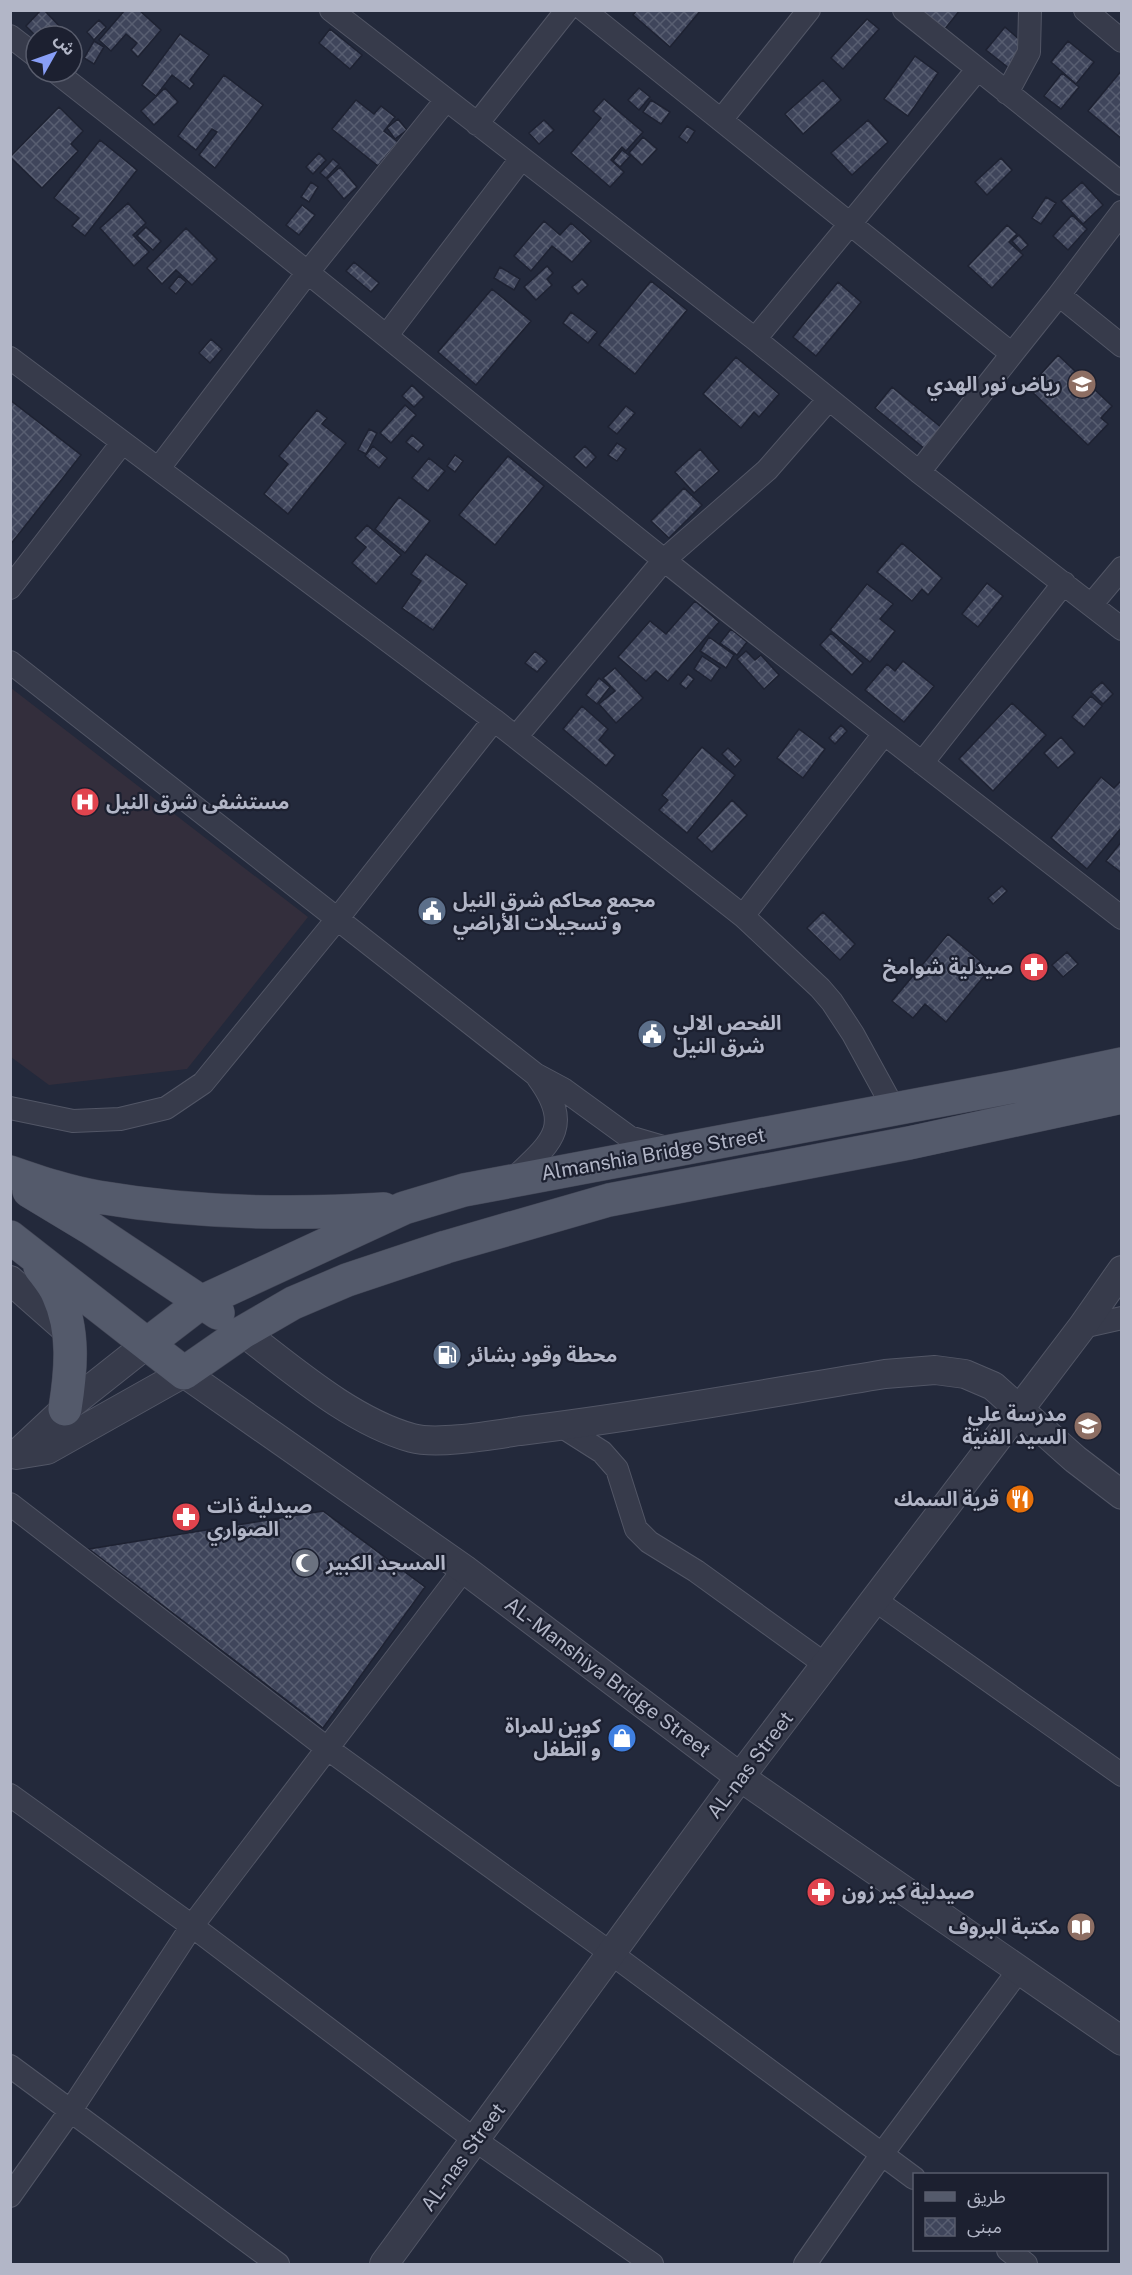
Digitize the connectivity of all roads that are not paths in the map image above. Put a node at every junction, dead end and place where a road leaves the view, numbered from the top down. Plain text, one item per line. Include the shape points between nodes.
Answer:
1 (331, 10) edge
2 (567, 10) edge
3 (584, 10) edge
4 (809, 10) edge
5 (904, 10) edge
6 (1030, 10) edge
7 (1085, 10) edge
8 (10, 36) edge
9 (1122, 41) edge
10 (24, 47) edge
11 (977, 70) junction
12 (71, 84) edge
13 (1007, 93) junction
14 (446, 100) junction
15 (721, 120) junction
16 (477, 124) junction
17 (521, 159) junction
18 (1122, 184) edge
19 (1122, 212) edge
20 (850, 224) junction
21 (308, 272) junction
22 (1059, 295) junction
23 (387, 335) junction
24 (755, 339) junction
25 (1122, 346) edge
26 (1012, 354) junction
27 (10, 357) edge
28 (829, 399) junction
29 (122, 443) junction
30 (159, 468) junction
31 (919, 472) junction
32 (664, 560) junction
33 (1122, 568) edge
34 (1064, 583) junction
35 (10, 588) edge
36 (1091, 605) junction
37 (1122, 629) edge
38 (10, 662) edge
39 (494, 720) junction
40 (884, 734) junction
41 (516, 737) junction
42 (922, 763) junction
43 (743, 916) junction
44 (339, 918) junction
45 (1122, 918) edge
46 (1122, 1064) edge
47 (535, 1074) junction
48 (1122, 1097) edge
49 (10, 1108) edge
50 (894, 1109) junction
51 (672, 1150) junction
52 (10, 1172) edge
53 (513, 1179) junction
54 (10, 1180) edge
55 (404, 1208) junction
56 (12, 1238) edge
57 (1122, 1270) edge
58 (10, 1280) edge
59 (203, 1301) junction
60 (1122, 1318) edge
61 (1082, 1327) junction
62 (69, 1332) junction
63 (243, 1332) junction
64 (147, 1344) junction
65 (184, 1373) junction
66 (65, 1409) junction
67 (1018, 1410) junction
68 (561, 1426) junction
69 (13, 1457) edge
70 (1122, 1496) edge
71 (10, 1504) edge
72 (464, 1569) junction
73 (875, 1600) junction
74 (826, 1665) junction
75 (328, 1749) junction
76 (1122, 1775) edge
77 (740, 1777) junction
78 (10, 1795) edge
79 (192, 1926) junction
80 (612, 1954) junction
81 (1019, 1970) junction
82 (1122, 2041) edge
83 (10, 2066) edge
84 (71, 2110) junction
85 (475, 2140) junction
86 (882, 2154) junction
87 (913, 2177) edge
88 (10, 2196) edge
89 (1009, 2251) edge
90 (278, 2265) edge
91 (384, 2265) edge
92 (652, 2265) edge
93 (805, 2265) edge
94 (1026, 2265) edge

1 - 14 street
2 - 16 street
3 - 15 street
4 - 15 street
5 - 11 street
6 - 13 street via 1029,52
7 - 9 street
8 - 10 street
11 - 13 street
11 - 20 street
12 - 21 street
13 - 18 street
14 - 16 street
14 - 21 street
15 - 20 street
16 - 17 street
17 - 23 street
17 - 24 street
19 - 22 street
20 - 24 street
20 - 26 street
21 - 23 street
21 - 30 street
22 - 25 street
22 - 26 street
23 - 32 street
24 - 28 street
26 - 31 street
27 - 29 street
28 - 31 street
28 - 32 street via 767,470
29 - 30 street
29 - 35 street
30 - 39 street
31 - 34 street
32 - 40 street
32 - 41 street
33 - 36 street
34 - 36 street
34 - 42 street
36 - 37 street
38 - 44 street
39 - 41 street
39 - 44 street
40 - 42 street
40 - 43 street
41 - 43 street
42 - 45 street
43 - 50 street via 832,1002
44 - 47 street
44 - 49 street via 203,1083 166,1108 120,1119 73,1121
46 - 50 main road, Almanshia Bridge Street
47 - 51 street via 563,1089 629,1137
47 - 53 street via 556,1107 557,1122 548,1143
48 - 63 main road, Almanshia Bridge Street via 909,1143 609,1200 347,1280 292,1303
50 - 51 main road, Almanshia Bridge Street
51 - 53 main road, Almanshia Bridge Street
52 - 55 main road via 97,1197 244,1212
53 - 55 main road, Almanshia Bridge Street
54 - 59 main road
55 - 59 main road, Almanshia Bridge Street
56 - 62 main road via 58,1293
56 - 64 main road
57 - 61 street, AL-nas Street
58 - 62 street
59 - 63 main road
59 - 64 main road, Almanshia Bridge Street
60 - 61 street
61 - 67 street, AL-nas Street
62 - 66 main road via 71,1371
63 - 65 main road, Almanshia Bridge Street
63 - 68 street via 329,1396 381,1427 414,1439 451,1439
64 - 65 main road
64 - 66 street
65 - 69 street via 47,1450
65 - 72 street, AL- Manshiya Bridge Street
66 - 69 street
67 - 68 street via 993,1386 965,1374 935,1370 885,1374
67 - 70 street
67 - 73 street, AL-nas Street
68 - 74 street via 602,1452 617,1469 636,1529 649,1542 696,1571
71 - 75 street
72 - 75 street
72 - 77 street, AL- Manshiya Bridge Street
73 - 74 street, AL-nas Street
73 - 76 street
74 - 77 street, AL-nas Street
75 - 79 street
75 - 80 street
77 - 80 street, AL-nas Street
77 - 81 street, AL- Manshiya Bridge Street
78 - 79 street
79 - 84 street
79 - 85 street
80 - 85 street, AL-nas Street
80 - 86 street
81 - 82 street, AL- Manshiya Bridge Street
81 - 86 street
83 - 84 street
84 - 88 street
84 - 90 street
85 - 91 street, AL-nas Street
85 - 92 street
86 - 87 street
86 - 93 street
89 - 94 street

